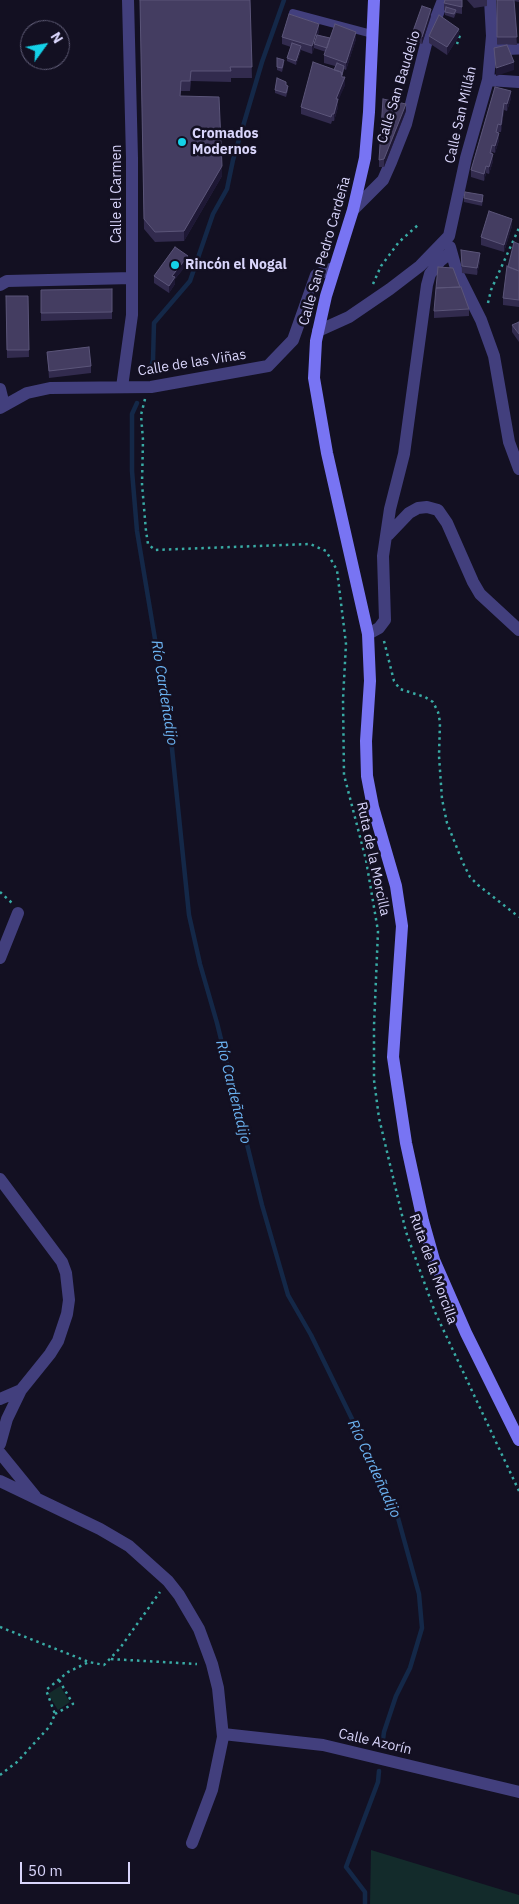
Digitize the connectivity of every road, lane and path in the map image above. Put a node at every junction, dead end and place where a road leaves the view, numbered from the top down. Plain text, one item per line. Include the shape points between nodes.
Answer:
1 (128, 0) edge
2 (374, 0) edge
3 (443, 0) edge
4 (490, 0) edge
5 (293, 13) edge
6 (436, 18) junction
7 (372, 34) junction
8 (458, 44) dead end
9 (519, 49) edge
10 (490, 50) junction
11 (488, 80) junction
12 (519, 82) edge
13 (353, 210) junction
14 (418, 225) dead end
15 (519, 228) edge
16 (449, 236) junction
17 (450, 253) junction
18 (334, 268) junction
19 (132, 278) junction
20 (0, 285) edge
21 (372, 286) dead end
22 (485, 330) junction
23 (318, 331) junction
24 (122, 387) junction
25 (151, 387) junction
26 (0, 389) edge
27 (2, 406) edge
28 (518, 464) edge
29 (388, 535) junction
30 (519, 630) edge
31 (373, 631) junction
32 (18, 913) dead end
33 (519, 917) edge
34 (0, 958) edge
35 (0, 1179) edge
36 (21, 1390) junction
37 (0, 1399) edge
38 (519, 1440) edge
39 (0, 1444) edge
40 (0, 1453) edge
41 (0, 1481) edge
42 (519, 1491) edge
43 (37, 1498) junction
44 (162, 1589) dead end
45 (0, 1626) edge
46 (111, 1659) junction
47 (89, 1662) junction
48 (203, 1664) dead end
49 (59, 1680) junction
50 (55, 1714) junction
51 (223, 1734) junction
52 (0, 1775) edge
53 (519, 1792) edge
54 (192, 1844) dead end

1 - 19 street, Calle el Carmen
2 - 7 main road, Calle San Pedro Cardeña
3 - 6 street, Calle San Baudelio
4 - 10 street, Calle San Millán
5 - 7 lane
6 - 8 path, Calle San Baudelio via 458,30
6 - 13 street, Calle San Baudelio via 406,124 391,162 383,180
7 - 13 main road, Calle San Pedro Cardeña via 367,142
9 - 10 street
10 - 11 street, Calle San Millán
11 - 12 street
11 - 16 street, Calle San Millán
13 - 18 main road, Calle San Pedro Cardeña
14 - 21 path via 393,250
15 - 22 path via 491,290
16 - 17 street, Calle San Millán
16 - 23 street via 420,266 390,289 349,317
17 - 22 street, Calle San Millán
17 - 29 street via 430,274 404,454 390,509
18 - 23 main road, Calle San Pedro Cardeña
18 - 25 street, Calle de las Viñas via 316,275 293,340 268,366
19 - 20 street via 7,281
19 - 24 street, Calle el Carmen via 132,315
22 - 28 street, Calle San Millán via 494,356 509,442
23 - 31 main road, Calle San Pedro Cardeña via 314,378 318,405
24 - 25 street, Calle de las Viñas
24 - 27 street, Calle de las Viñas via 50,388 27,393
25 - 42 path, Ruta de la Morcilla via 145,396 141,415 142,484 148,544 155,550 310,544 326,551 337,570 346,644 344,775 366,860 378,931 374,1080 380,1118 406,1232 435,1312
26 - 27 street
29 - 30 street via 418,508 438,510 480,594
29 - 31 street via 382,581 385,620
31 - 33 path via 390,659 394,681 400,689 433,702 438,712 442,799 462,864 478,886
31 - 38 main road, Calle San Pedro Cardeña via 367,776 372,807 396,886 402,926 393,1057 406,1143 434,1260
32 - 34 street
35 - 36 street via 62,1262 68,1288 67,1314 58,1341
36 - 37 street
36 - 39 street via 7,1419
40 - 43 street
41 - 43 street
43 - 51 street via 129,1546 179,1595 202,1636 212,1664
44 - 46 path
45 - 47 path
46 - 47 path via 104,1665
46 - 48 path
47 - 49 path
49 - 50 path via 46,1690
49 - 50 path via 73,1704
50 - 52 path via 50,1726 34,1745
51 - 53 street, Calle Azorín via 323,1746
51 - 54 street via 212,1790

